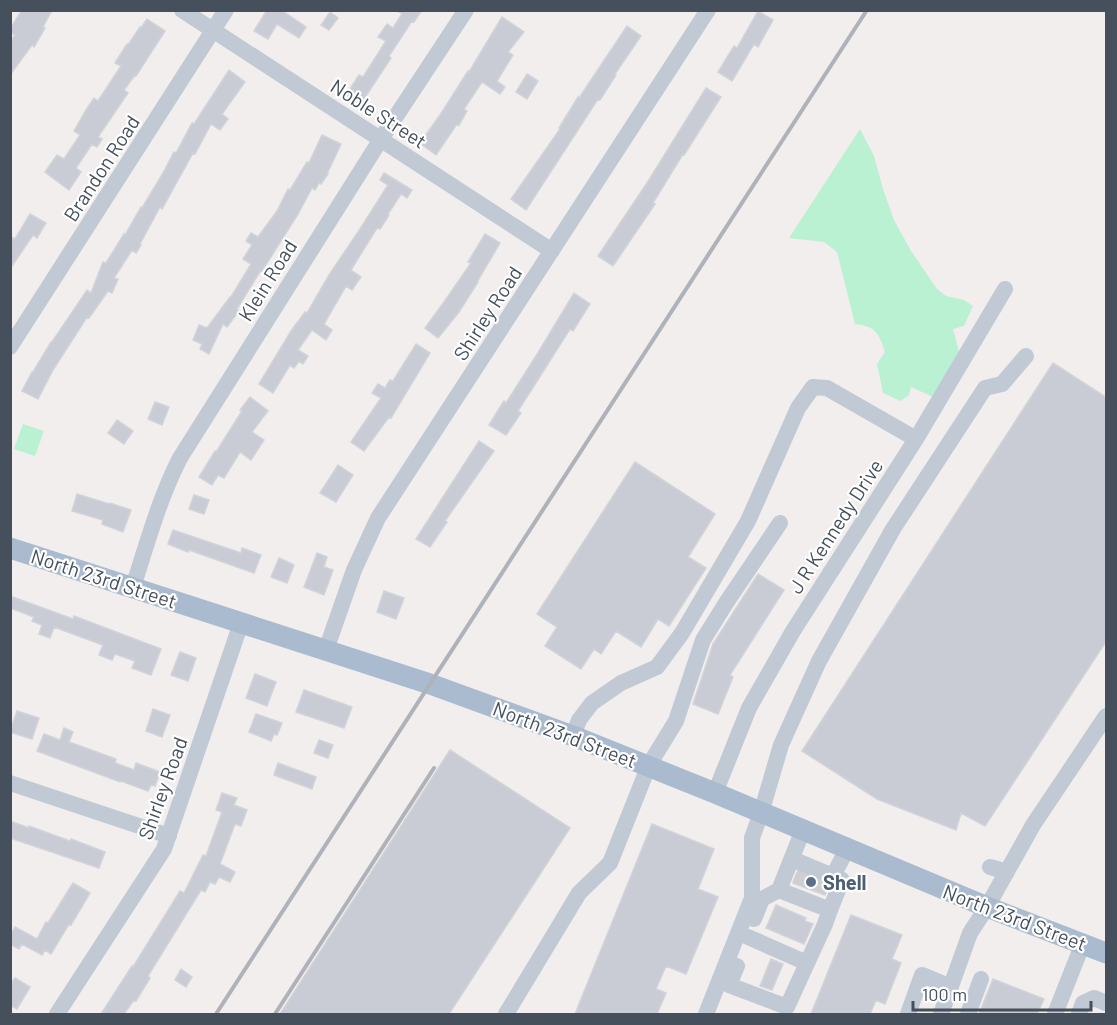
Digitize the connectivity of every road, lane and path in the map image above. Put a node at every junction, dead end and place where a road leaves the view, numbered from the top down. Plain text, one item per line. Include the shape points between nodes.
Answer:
1 (182, 10) edge
2 (226, 10) edge
3 (466, 10) edge
4 (708, 10) edge
5 (214, 30) junction
6 (381, 139) junction
7 (552, 251) junction
8 (1005, 289) dead end
9 (10, 347) edge
10 (1026, 356) dead end
11 (916, 439) junction
12 (780, 523) dead end
13 (10, 548) edge
14 (133, 587) junction
15 (241, 623) junction
16 (326, 650) junction
17 (1107, 716) edge
18 (573, 736) junction
19 (649, 765) junction
20 (10, 783) edge
21 (715, 793) junction
22 (761, 813) junction
23 (803, 830) junction
24 (169, 837) junction
25 (847, 849) junction
26 (792, 859) junction
27 (990, 867) dead end
28 (1007, 872) junction
29 (797, 882) junction
30 (822, 885) junction
31 (987, 908) junction
32 (830, 910) junction
33 (748, 937) junction
34 (1083, 943) junction
35 (1106, 952) edge
36 (807, 963) junction
37 (981, 979) dead end
38 (951, 987) junction
39 (1107, 1003) edge
40 (57, 1014) edge
41 (506, 1014) edge
42 (706, 1014) edge
43 (908, 1014) edge
44 (940, 1014) edge
45 (968, 1014) edge
46 (1055, 1014) edge
47 (1078, 1014) edge

1 - 5 street, Noble Street
2 - 5 street, Brandon Road
3 - 6 street, Klein Road
4 - 7 street, Shirley Road
5 - 6 street, Noble Street
5 - 9 street, Brandon Road
6 - 7 street, Noble Street
6 - 14 street, Klein Road via 180,458 161,498
7 - 16 street, Shirley Road via 378,518 354,570
8 - 11 street, J R Kennedy Drive
10 - 22 street via 1002,384 985,388 893,529 819,661 781,745
11 - 18 street via 827,388 813,387 798,408 748,521 682,633 657,667 621,683 592,703
11 - 21 street, J R Kennedy Drive via 793,631 749,708
12 - 19 street via 703,640 676,721
13 - 14 main road, North 23rd Street
14 - 15 main road, North 23rd Street
15 - 16 main road, North 23rd Street
15 - 24 street, Shirley Road
16 - 18 main road, North 23rd Street
17 - 28 street via 1033,825
18 - 19 main road, North 23rd Street
19 - 21 main road, North 23rd Street
19 - 41 street via 610,862 579,893
20 - 24 street
21 - 22 main road, North 23rd Street
22 - 23 main road, North 23rd Street
22 - 42 street via 752,838 752,898
23 - 25 main road, North 23rd Street
23 - 26 street
24 - 40 street, Shirley Road
25 - 30 street
25 - 31 main road, North 23rd Street
26 - 29 street
26 - 29 street
27 - 28 street
28 - 31 street
29 - 30 street
29 - 30 street
29 - 33 street via 762,899
30 - 32 street
30 - 32 street via 842,880
31 - 34 main road, North 23rd Street
31 - 38 street via 970,933
32 - 36 street
33 - 36 street
33 - 36 street via 729,985 787,1007
34 - 35 main road, North 23rd Street
34 - 46 street
37 - 45 street
38 - 43 street via 922,975
38 - 44 street
39 - 47 street via 1094,998 1083,1003

